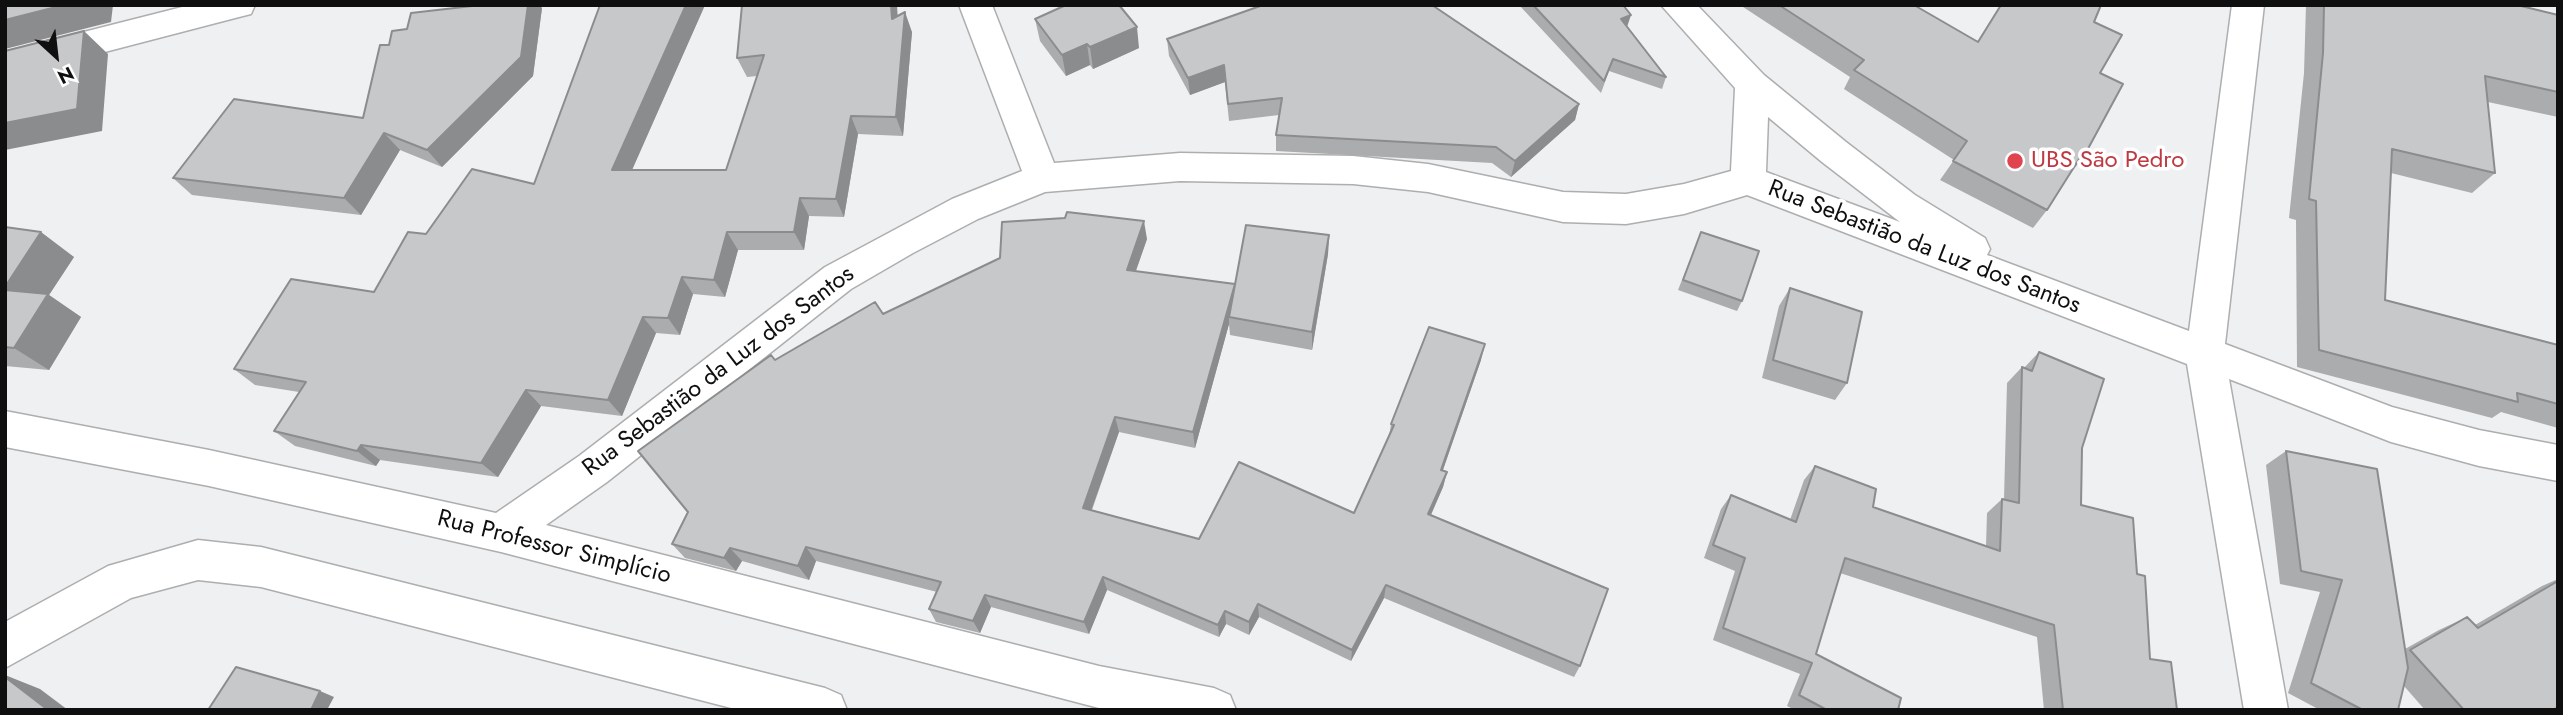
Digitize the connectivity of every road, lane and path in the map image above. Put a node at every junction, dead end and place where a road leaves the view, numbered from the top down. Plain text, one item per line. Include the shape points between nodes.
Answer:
1 (239, 5) edge
2 (975, 5) edge
3 (1677, 5) edge
4 (2248, 5) edge
5 (5, 65) edge
6 (1752, 84) junction
7 (1042, 178) junction
8 (1748, 180) junction
9 (2042, 293) junction
10 (2205, 355) junction
11 (5, 429) edge
12 (2558, 463) edge
13 (501, 533) junction
14 (5, 647) edge
15 (1099, 687) junction
16 (825, 710) edge
17 (1150, 710) edge
18 (1214, 710) edge
19 (2266, 710) edge

1 - 5 street
2 - 7 street
3 - 6 street
4 - 10 street
6 - 8 street
6 - 9 street via 1902,205
7 - 8 street, Rua Sebastião da Luz dos Santos via 1180,167 1353,170 1428,178 1563,207 1626,209 1684,199
7 - 13 street, Rua Sebastião da Luz dos Santos via 965,209 838,278 593,469
8 - 9 street, Rua Sebastião da Luz dos Santos
9 - 10 street, Rua Sebastião da Luz dos Santos
10 - 12 street, Rua Sebastião da Luz dos Santos via 2391,424
10 - 19 street
11 - 13 street, Rua Professor Simplício via 209,468
13 - 15 street, Rua Professor Simplício
14 - 16 street via 123,580 198,559 261,567
15 - 17 street, Rua Professor Simplício
15 - 18 street, Rua Professor Simplício

